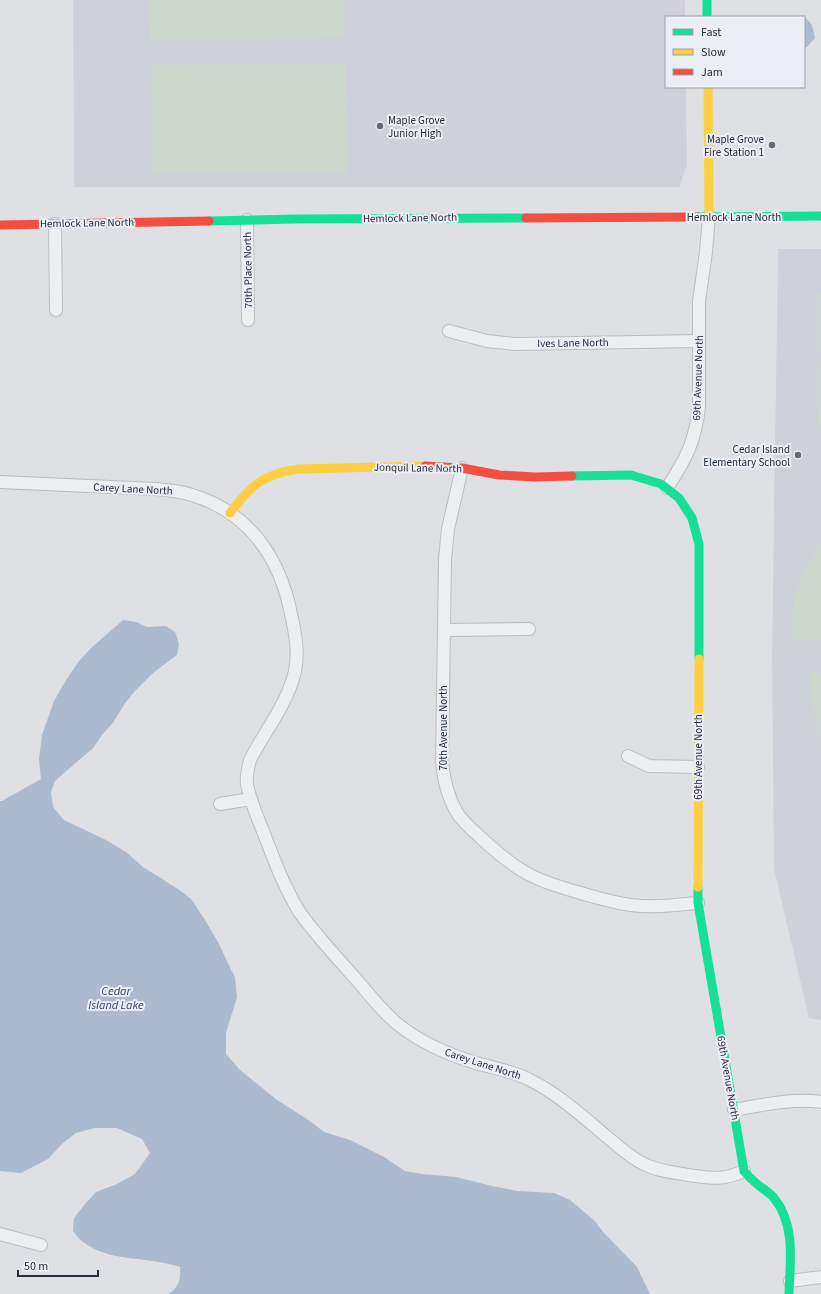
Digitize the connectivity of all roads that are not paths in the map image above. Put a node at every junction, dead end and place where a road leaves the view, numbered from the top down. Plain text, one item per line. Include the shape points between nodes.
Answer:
1 (707, 0) edge
2 (707, 16) edge
3 (708, 88) edge
4 (709, 216) junction
5 (821, 216) edge
6 (247, 220) junction
7 (55, 224) junction
8 (0, 225) edge
9 (56, 310) dead end
10 (248, 320) dead end
11 (449, 331) dead end
12 (699, 341) junction
13 (462, 468) junction
14 (0, 482) edge
15 (668, 488) junction
16 (230, 513) junction
17 (444, 630) junction
18 (529, 630) dead end
19 (628, 756) dead end
20 (698, 766) junction
21 (251, 799) junction
22 (220, 804) dead end
23 (698, 903) junction
24 (821, 1102) edge
25 (734, 1110) junction
26 (744, 1171) junction
27 (0, 1234) edge
28 (41, 1245) dead end
29 (821, 1277) edge
30 (790, 1281) junction
31 (790, 1294) edge

1 - 2 street
3 - 4 street
4 - 5 street, Hemlock Lane North
4 - 6 street, Hemlock Lane North
4 - 12 street, 69th Avenue North via 700,290
6 - 7 street, Hemlock Lane North
6 - 10 street, 70th Place North
7 - 8 street, Hemlock Lane North
7 - 9 street
11 - 12 street, Ives Lane North via 487,341 515,344
12 - 15 street, 69th Avenue North via 697,425 689,451
13 - 15 street, Jonquil Lane North via 499,475 535,477 631,475
13 - 16 street, Jonquil Lane North via 427,466 282,471 266,477 253,486
13 - 17 street, 70th Avenue North via 446,543
14 - 16 street, Carey Lane North via 156,488 193,495
15 - 20 street, 69th Avenue North via 679,498 692,518 699,544
16 - 21 street, Carey Lane North via 246,526 272,558 289,601 296,649 295,670 289,690 250,760 247,783
17 - 18 street
17 - 23 street, 70th Avenue North via 442,762 444,782 457,813 496,852 532,876 556,886 630,905 648,907
19 - 20 street via 649,766
20 - 23 street, 69th Avenue North
21 - 22 street
21 - 26 street, Carey Lane North via 281,878 300,913 376,1003 400,1026 447,1054 501,1069 544,1087 565,1101 629,1155 656,1169 709,1178 722,1178
23 - 25 street, 69th Avenue North
24 - 25 street via 772,1103
25 - 26 street, 69th Avenue North
26 - 30 street via 782,1208 790,1240
27 - 28 street
29 - 30 street
30 - 31 street

